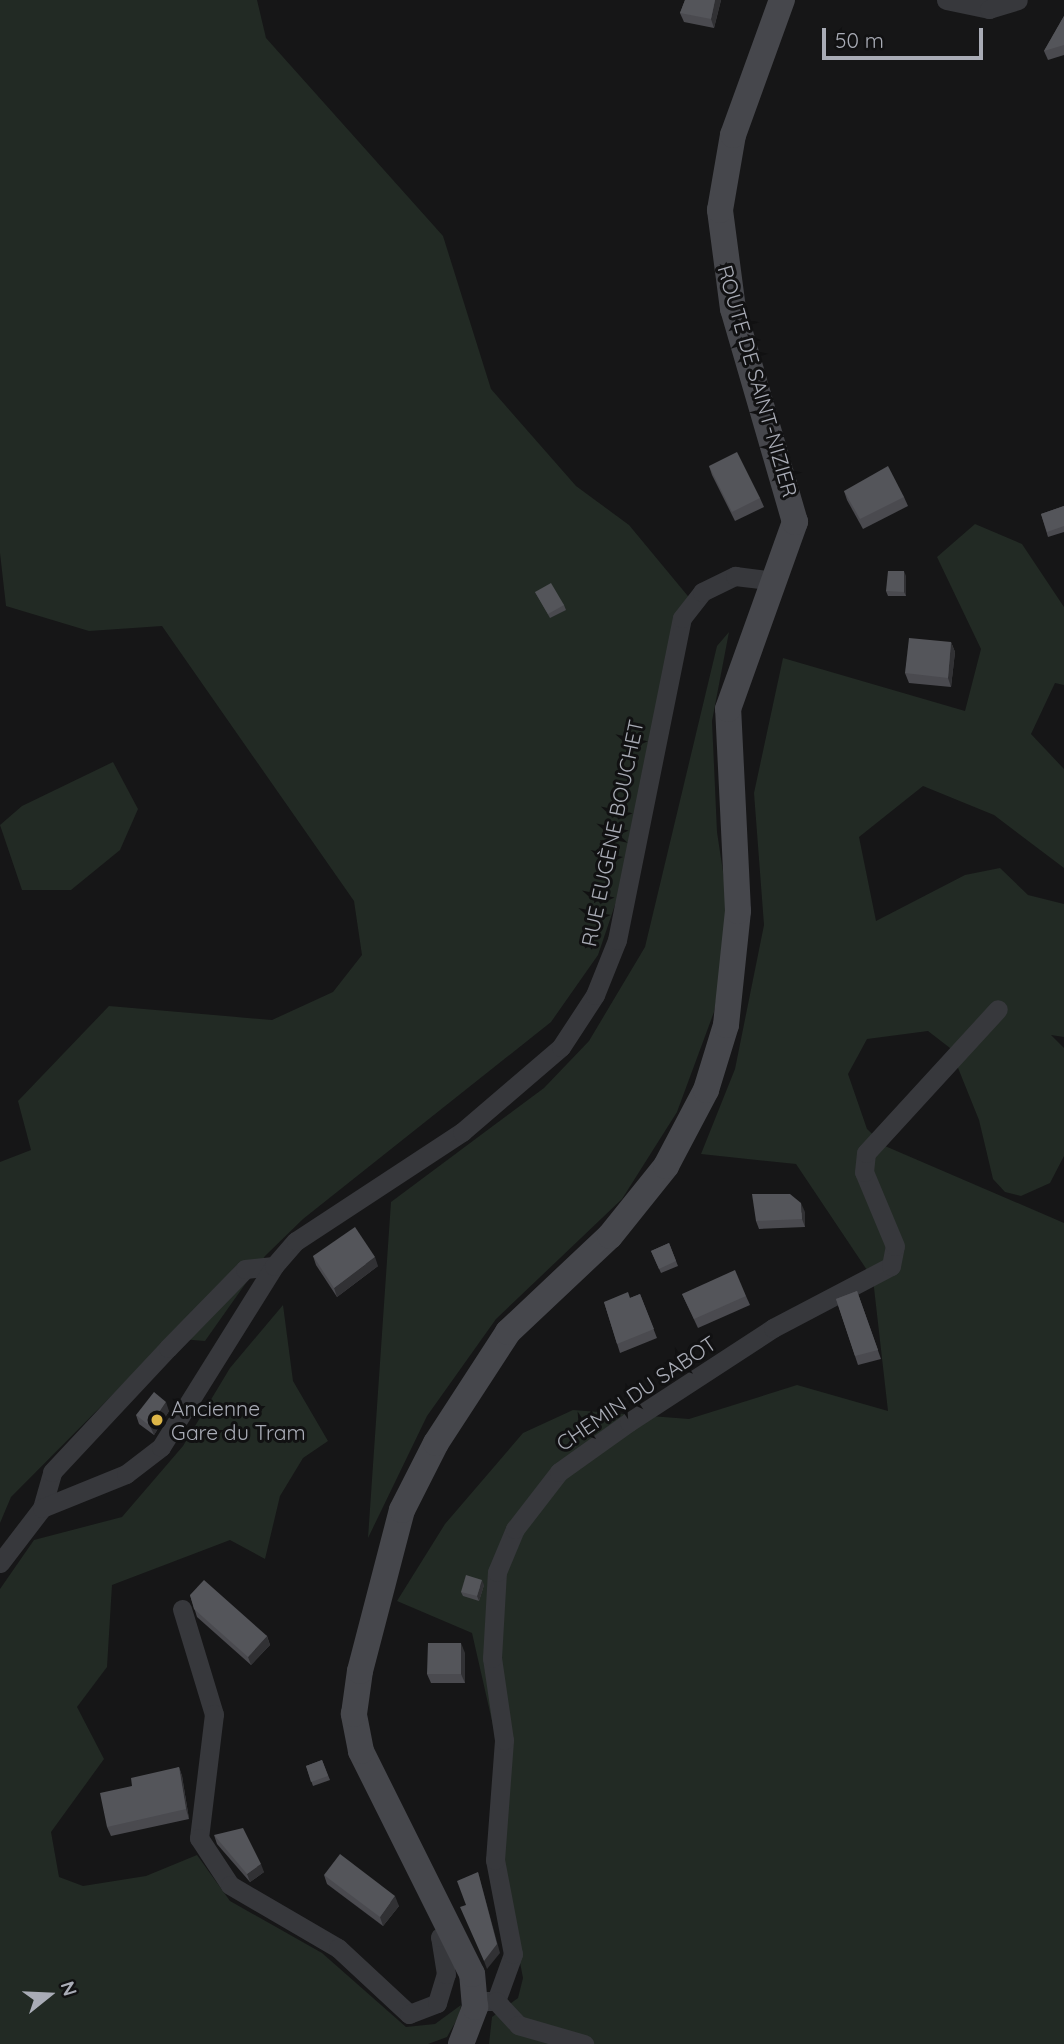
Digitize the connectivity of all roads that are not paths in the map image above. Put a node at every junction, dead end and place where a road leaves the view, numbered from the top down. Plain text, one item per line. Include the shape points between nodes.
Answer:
1 (782, 0) edge
2 (946, 0) edge
3 (1018, 0) edge
4 (775, 581) junction
5 (998, 1009) dead end
6 (274, 1266) junction
7 (42, 1508) junction
8 (0, 1563) edge
9 (182, 1609) dead end
10 (454, 1931) junction
11 (486, 2001) junction
12 (461, 2044) edge
13 (584, 2044) edge

1 - 4 main road, ROUTE DE SAINT-NIZIER via 733,135 720,210 733,309 793,503 792,540
2 - 3 street via 989,9
4 - 6 street, RUE EUGÈNE BOUCHET via 735,576 702,592 682,618 617,940 595,995 561,1047 472,1124 336,1210
4 - 10 main road, ROUTE DE SAINT-NIZIER via 736,670 727,709 737,948 726,1025 706,1090 640,1202 520,1319 470,1386 402,1510 360,1671 354,1714 361,1752
5 - 11 street, CHEMIN DU SABOT via 866,1153 864,1172 895,1246 891,1266 773,1328 629,1422 559,1472 515,1529 496,1572 492,1658 504,1740 495,1860 513,1954
6 - 7 street via 245,1269 168,1348 52,1472
6 - 7 street via 161,1447 126,1474
7 - 8 street
9 - 10 street via 214,1714 199,1838 230,1885 338,1948 410,2014 437,2003 446,1974 440,1937
10 - 11 main road, ROUTE DE SAINT-NIZIER
11 - 12 main road
11 - 13 street via 518,2025

